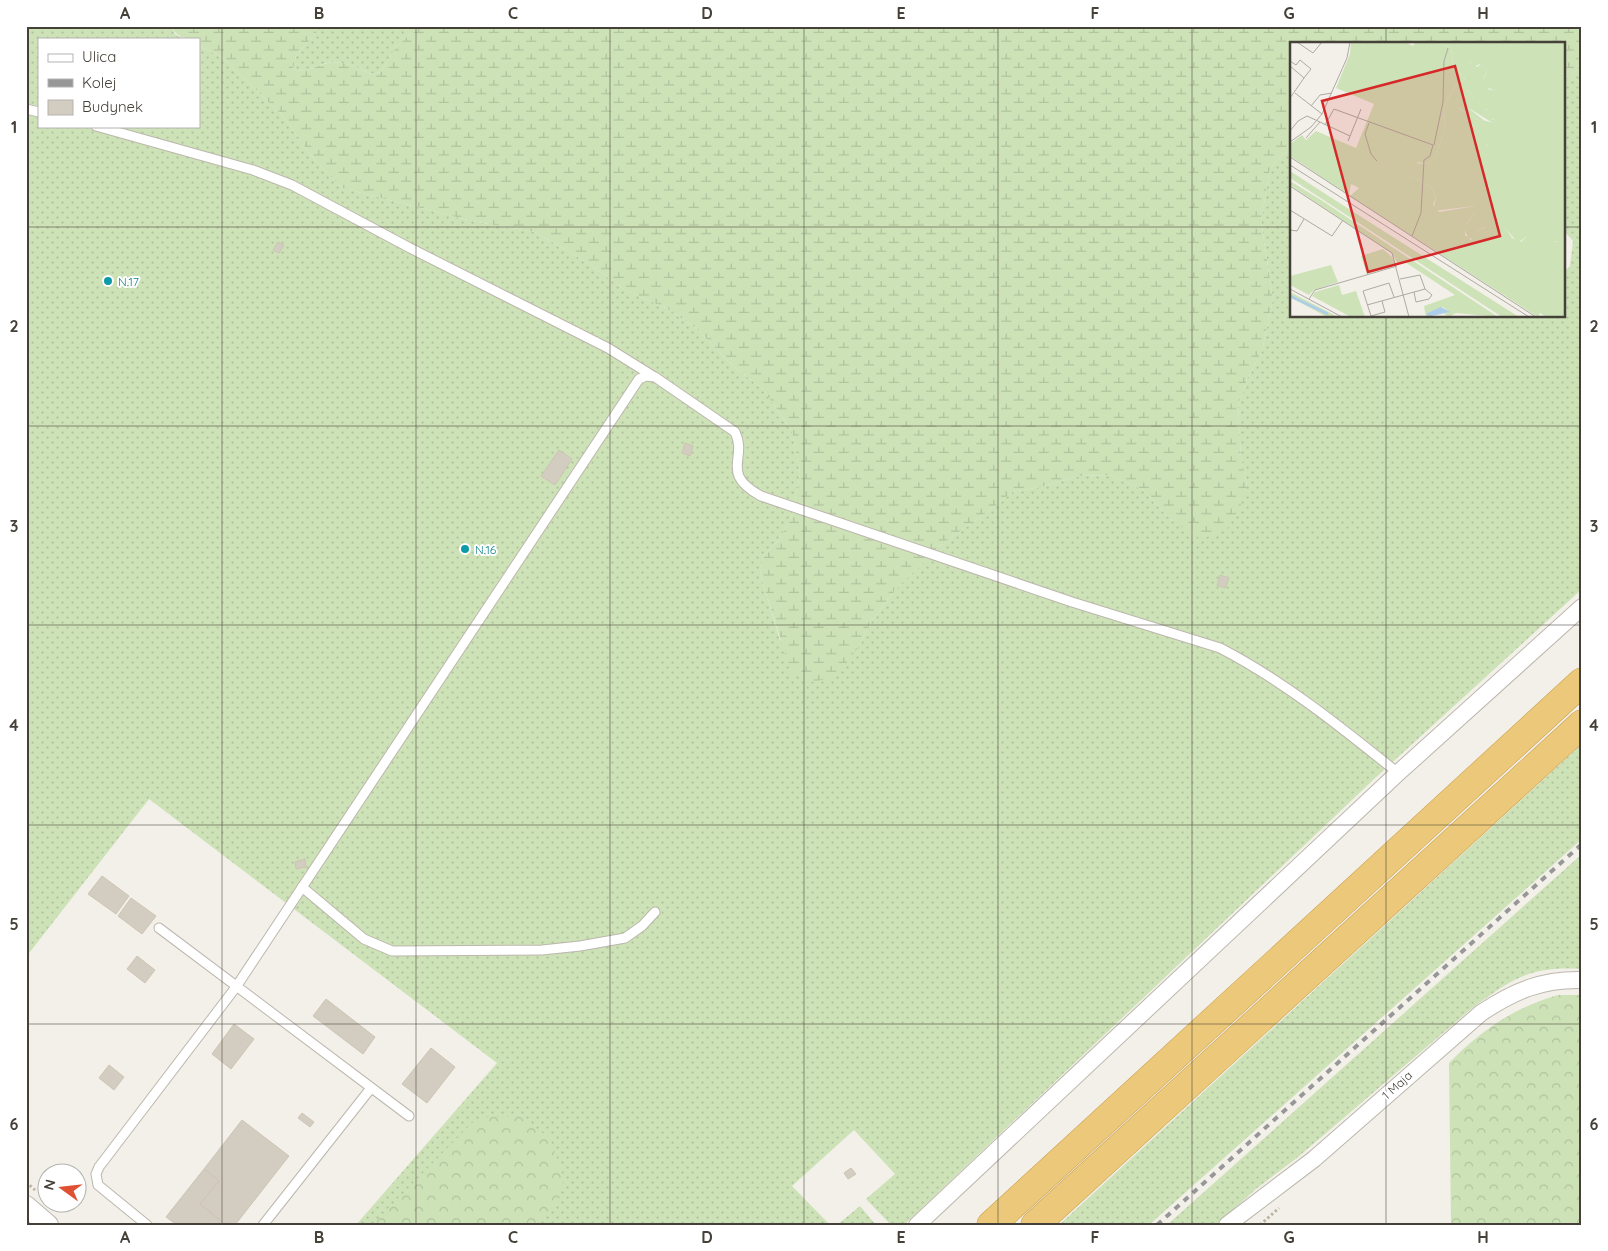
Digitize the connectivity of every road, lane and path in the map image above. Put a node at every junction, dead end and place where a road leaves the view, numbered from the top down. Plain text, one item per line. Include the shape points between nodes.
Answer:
1 (103, 128) edge
2 (656, 377) junction
3 (1582, 607) edge
4 (1582, 682) edge
5 (1582, 724) edge
6 (1398, 773) junction
7 (302, 887) junction
8 (655, 912) dead end
9 (159, 928) dead end
10 (1582, 980) edge
11 (236, 987) junction
12 (371, 1088) junction
13 (410, 1116) dead end
14 (26, 1206) edge
15 (1279, 1208) dead end
16 (48, 1225) edge
17 (147, 1225) edge
18 (263, 1225) edge
19 (917, 1225) edge
20 (991, 1225) edge
21 (1036, 1225) edge
22 (1227, 1225) edge
23 (1260, 1225) edge

1 - 2 lane via 292,184 608,348
2 - 6 lane via 735,432 739,478 761,496 1072,602 1220,648 1242,659 1336,723
2 - 7 lane via 639,379
3 - 6 street
4 - 20 highway
5 - 21 highway
6 - 19 street
7 - 8 lane via 364,939 392,952 542,950 580,946 625,938
7 - 11 lane
9 - 11 lane
10 - 22 street, 1 Maja via 1560,979 1539,983 1504,998 1481,1013 1314,1159
11 - 12 lane
11 - 17 lane via 96,1174 98,1185
12 - 13 lane
12 - 18 lane
14 - 16 street
15 - 23 path

